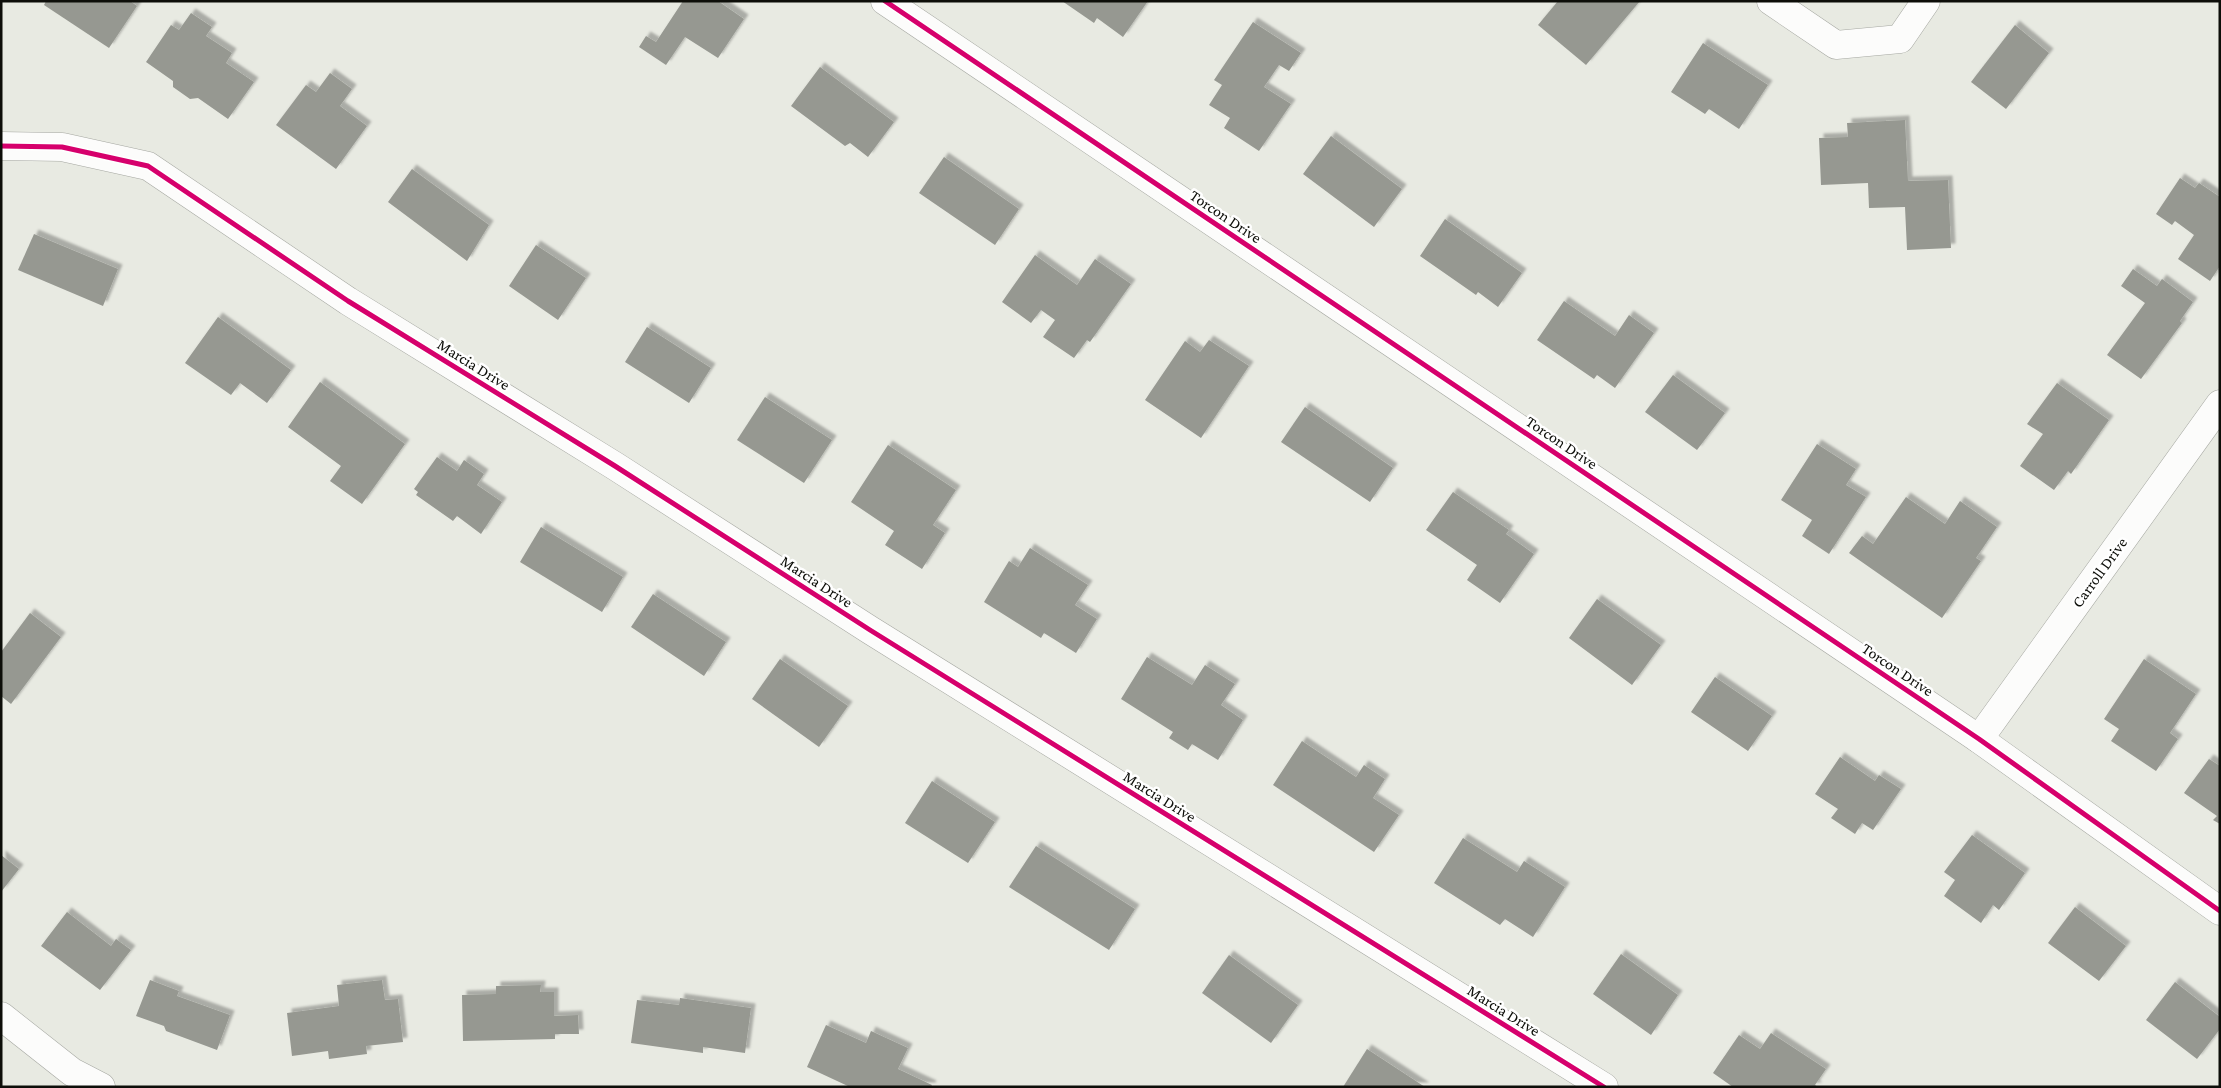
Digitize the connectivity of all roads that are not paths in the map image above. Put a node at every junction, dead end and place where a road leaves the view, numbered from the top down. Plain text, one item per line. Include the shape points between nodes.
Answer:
1 (885, 1) edge
2 (1771, 1) edge
3 (1926, 1) edge
4 (1, 146) edge
5 (2220, 404) edge
6 (1979, 739) junction
7 (2220, 911) edge
8 (1, 1016) edge
9 (102, 1087) edge
10 (1604, 1087) edge

1 - 6 street, Torcon Drive
2 - 3 street via 1836,45 1900,39
4 - 10 street, Marcia Drive via 62,147 148,166 348,301
5 - 6 street, Carroll Drive
6 - 7 street, Torcon Drive
8 - 9 street via 72,1072

